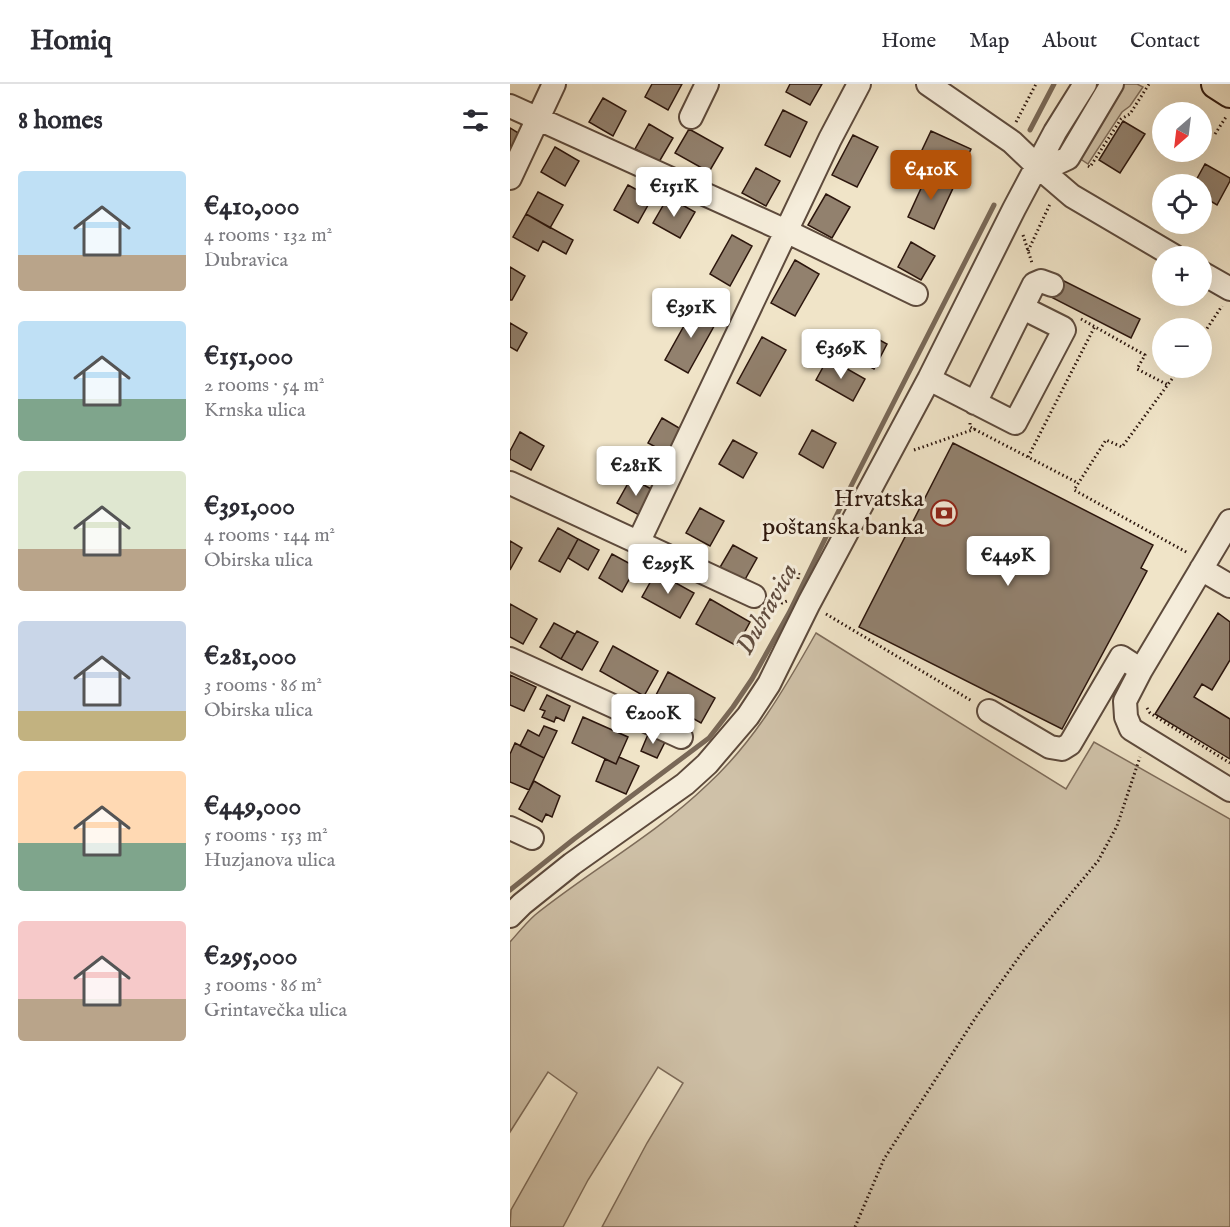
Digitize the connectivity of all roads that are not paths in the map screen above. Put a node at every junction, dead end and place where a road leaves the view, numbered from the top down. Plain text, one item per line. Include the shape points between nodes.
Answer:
1 (554, 84) edge
2 (707, 84) edge
3 (859, 84) edge
4 (928, 84) edge
5 (1112, 84) edge
6 (1216, 84) edge
7 (1083, 85) edge
8 (1228, 105) edge
9 (510, 106) edge
10 (691, 117) dead end
11 (538, 118) junction
12 (1036, 166) junction
13 (510, 178) edge
14 (786, 231) junction
15 (1157, 246) edge
16 (1044, 278) road end
17 (1212, 282) edge
18 (916, 294) dead end
19 (1227, 296) edge
20 (1023, 308) junction
21 (929, 379) junction
22 (975, 402) junction
23 (510, 483) edge
24 (1230, 521) edge
25 (638, 543) junction
26 (1203, 566) junction
27 (1230, 586) edge
28 (754, 596) road end
29 (510, 658) edge
30 (1141, 670) junction
31 (989, 711) road end
32 (681, 737) dead end
33 (1230, 790) edge
34 (510, 828) edge
35 (532, 838) dead end
36 (510, 916) edge

1 - 11 street
2 - 10 street
3 - 14 street
4 - 12 street via 1012,142
5 - 12 street via 1068,158 1051,166
6 - 8 main road
7 - 12 street
9 - 11 street
11 - 13 street
11 - 14 street
12 - 15 street via 1077,200
12 - 21 street
14 - 18 street
14 - 25 street
16 - 20 street via 1034,284
17 - 19 street
20 - 22 street
20 - 22 street via 1064,330 1015,423
21 - 22 street
21 - 36 street via 769,684 748,716 686,784 572,864
23 - 25 street
24 - 26 street
25 - 28 street
26 - 27 street
26 - 30 street
29 - 32 street
30 - 31 street via 1114,652 1070,744 1062,749 1050,747
30 - 33 street via 1125,701 1131,729
34 - 35 street

